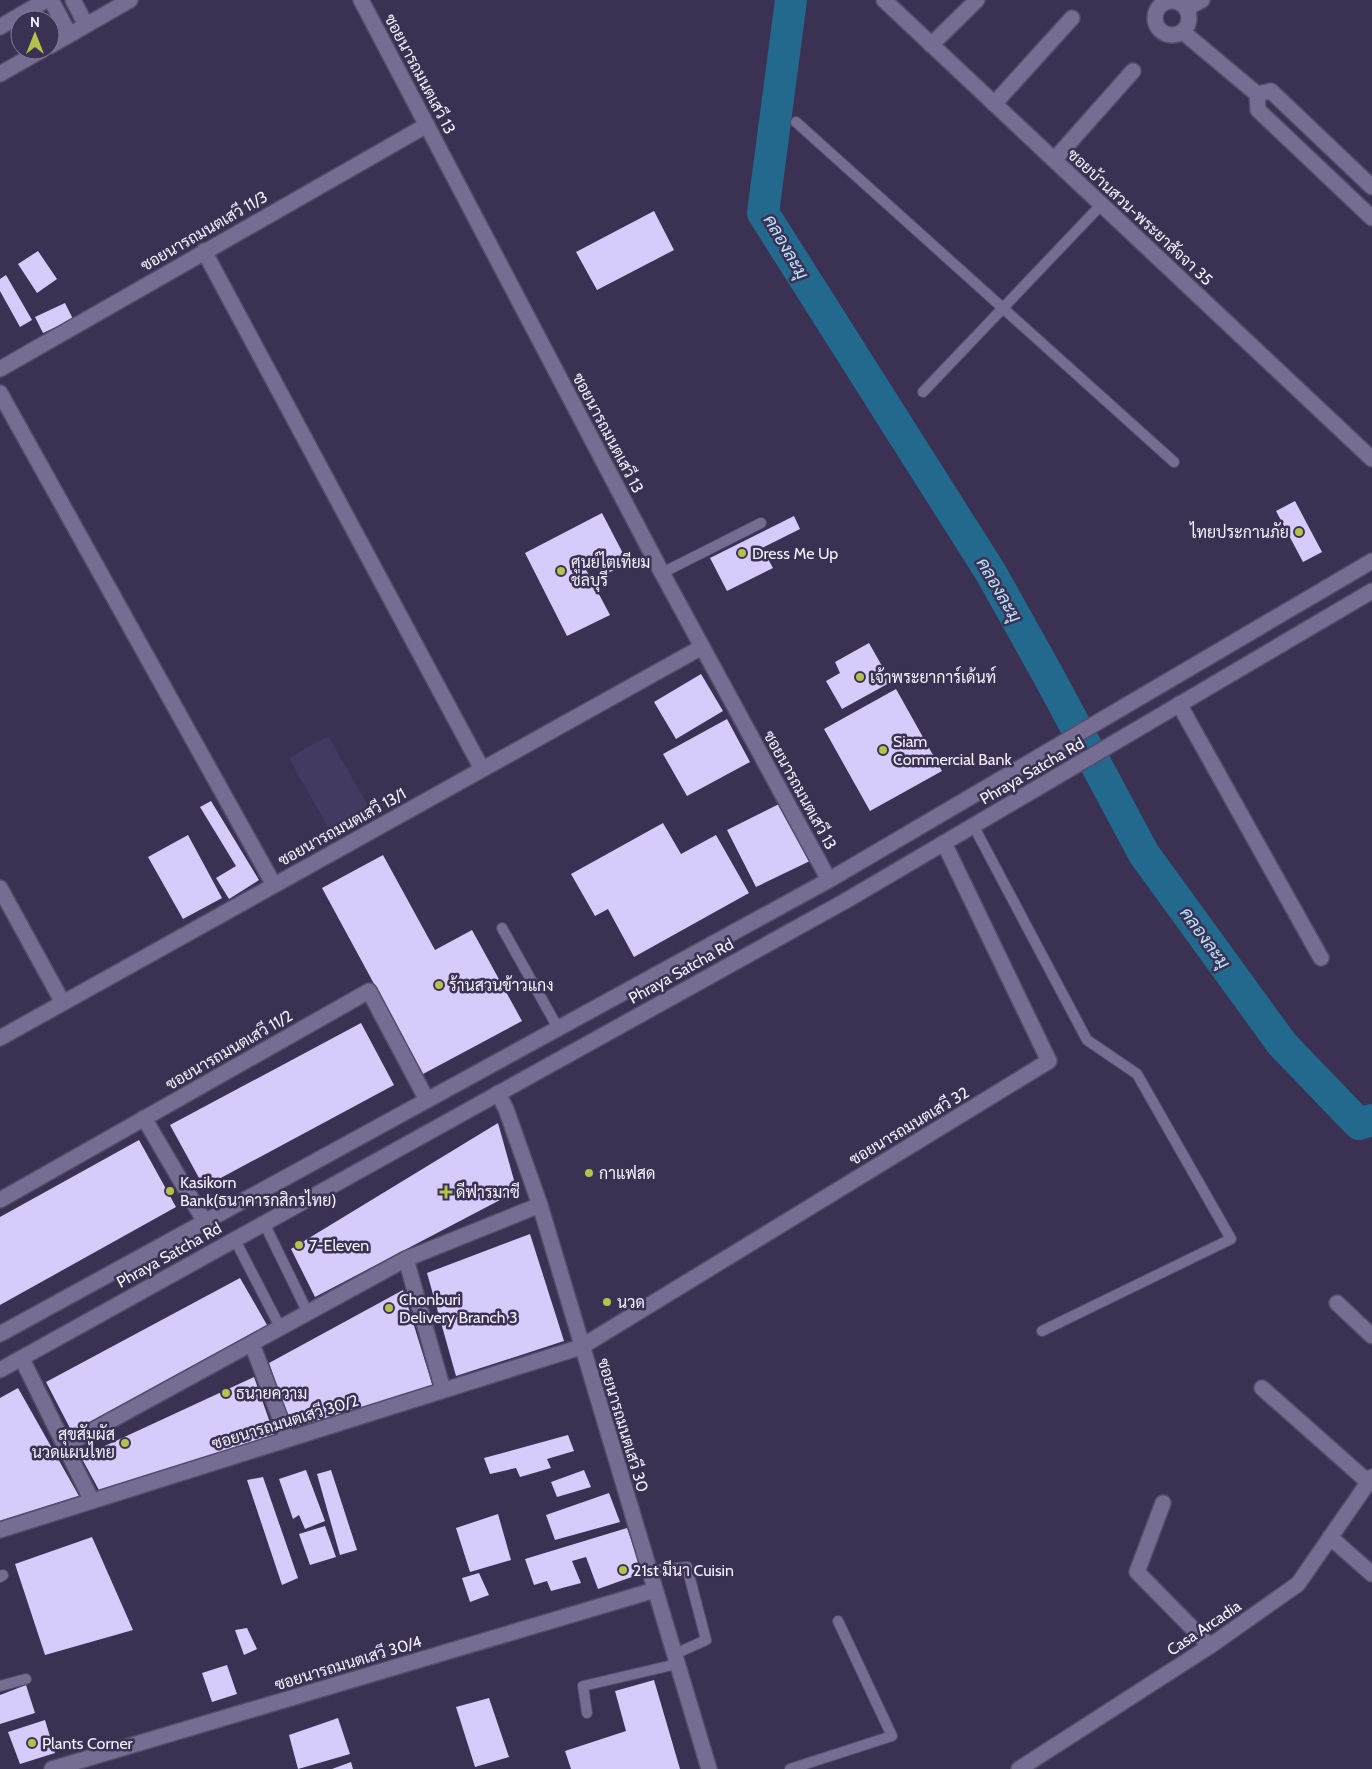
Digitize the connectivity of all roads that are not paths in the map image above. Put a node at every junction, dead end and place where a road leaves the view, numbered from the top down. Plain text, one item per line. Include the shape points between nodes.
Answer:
1 (46, 0) edge
2 (51, 0) edge
3 (73, 0) edge
4 (130, 0) edge
5 (361, 0) edge
6 (884, 0) edge
7 (977, 0) edge
8 (1202, 0) edge
9 (1186, 9) junction
10 (1072, 18) dead end
11 (86, 25) junction
12 (0, 27) edge
13 (1183, 32) junction
14 (69, 34) junction
15 (60, 40) edge
16 (931, 45) junction
17 (24, 60) edge
18 (1132, 71) dead end
19 (0, 74) edge
20 (1257, 94) junction
21 (994, 104) junction
22 (796, 122) dead end
23 (427, 125) junction
24 (1328, 145) junction
25 (1054, 160) junction
26 (1313, 162) junction
27 (1372, 187) edge
28 (1101, 204) junction
29 (1372, 218) edge
30 (204, 251) junction
31 (1003, 308) junction
32 (0, 368) edge
33 (923, 392) dead end
34 (0, 393) edge
35 (1372, 459) edge
36 (1174, 462) dead end
37 (761, 523) dead end
38 (1372, 561) edge
39 (662, 573) junction
40 (1372, 591) edge
41 (702, 647) junction
42 (1179, 704) junction
43 (482, 770) junction
44 (973, 825) junction
45 (944, 843) junction
46 (829, 880) junction
47 (274, 885) junction
48 (0, 888) edge
49 (502, 928) dead end
50 (1322, 958) dead end
51 (63, 1003) junction
52 (558, 1028) junction
53 (0, 1038) edge
54 (498, 1093) junction
55 (427, 1100) junction
56 (144, 1118) junction
57 (0, 1200) edge
58 (540, 1205) junction
59 (205, 1222) junction
60 (264, 1222) junction
61 (234, 1238) junction
62 (406, 1259) junction
63 (1337, 1303) dead end
64 (308, 1313) junction
65 (280, 1327) junction
66 (1042, 1331) dead end
67 (0, 1334) edge
68 (1372, 1336) edge
69 (252, 1344) junction
70 (581, 1347) junction
71 (22, 1359) junction
72 (0, 1370) edge
73 (1262, 1388) dead end
74 (443, 1390) junction
75 (288, 1439) junction
76 (64, 1446) junction
77 (1370, 1479) edge
78 (92, 1501) junction
79 (1163, 1503) dead end
80 (0, 1530) edge
81 (1330, 1537) junction
82 (649, 1571) junction
83 (1372, 1574) edge
84 (655, 1590) junction
85 (838, 1621) dead end
86 (1210, 1646) junction
87 (676, 1659) junction
88 (26, 1679) dead end
89 (0, 1686) edge
90 (587, 1713) dead end
91 (52, 1769) edge
92 (709, 1769) edge
93 (790, 1769) edge
94 (1019, 1769) edge

1 - 12 street
2 - 14 street
3 - 11 street
4 - 11 street
5 - 23 street, ซอยนารถมนตเสวี 13
6 - 16 street, ซอยบ้านสวน-พระยาสัจจา 35
7 - 16 street
8 - 9 street
9 - 13 street via 1189,23
9 - 13 street via 1176,2 1166,2 1155,16 1161,32 1172,36
10 - 21 street
11 - 14 street
13 - 20 street
14 - 15 street
16 - 21 street, ซอยบ้านสวน-พระยาสัจจา 35
17 - 19 street
18 - 25 street
20 - 24 street via 1271,91
20 - 26 street via 1258,110
21 - 25 street, ซอยบ้านสวน-พระยาสัจจา 35
22 - 31 lane
23 - 30 street, ซอยนารถมนตเสวี 11/3
23 - 39 street, ซอยนารถมนตเสวี 13
24 - 26 street
24 - 27 street
25 - 28 street, ซอยบ้านสวน-พระยาสัจจา 35
26 - 29 street
28 - 31 lane
28 - 35 street, ซอยบ้านสวน-พระยาสัจจา 35
30 - 32 street, ซอยนารถมนตเสวี 11/3
30 - 43 street
31 - 33 lane
31 - 36 lane
34 - 47 street
37 - 39 lane
38 - 46 street, Phraya Satcha Rd
39 - 41 street, ซอยนารถมนตเสวี 13
40 - 42 street, Phraya Satcha Rd
41 - 43 street, ซอยนารถมนตเสวี 13/1
41 - 46 street, ซอยนารถมนตเสวี 13
42 - 44 street, Phraya Satcha Rd
42 - 50 street
43 - 47 street, ซอยนารถมนตเสวี 13/1
44 - 45 street, Phraya Satcha Rd
44 - 66 lane via 1087,1040 1137,1074 1231,1239
45 - 54 street, Phraya Satcha Rd
45 - 70 street, ซอยนารถมนตเสวี 32 via 1049,1061
46 - 52 street, Phraya Satcha Rd
47 - 51 street, ซอยนารถมนตเสวี 13/1
48 - 51 street
49 - 52 lane
51 - 53 street, ซอยนารถมนตเสวี 13/1
52 - 55 street, Phraya Satcha Rd
54 - 58 street, ซอยนารถมนตเสวี 30
54 - 60 street, Phraya Satcha Rd
55 - 56 street, ซอยนารถมนตเสวี 11/2 via 369,991
55 - 59 street, Phraya Satcha Rd
56 - 57 street, ซอยนารถมนตเสวี 11/2
56 - 59 street
58 - 62 street
58 - 70 street, ซอยนารถมนตเสวี 30
59 - 67 street, Phraya Satcha Rd
60 - 61 street, Phraya Satcha Rd
60 - 64 lane
61 - 65 lane
61 - 71 street, Phraya Satcha Rd
62 - 64 street
62 - 74 street
63 - 68 street
64 - 65 street
65 - 69 street
69 - 75 street
69 - 76 street
70 - 74 street, ซอยนารถมนตเสวี 30/2
70 - 82 street, ซอยนารถมนตเสวี 30
71 - 72 street, Phraya Satcha Rd
71 - 76 street
73 - 77 street
74 - 75 street, ซอยนารถมนตเสวี 30/2
75 - 78 street, ซอยนารถมนตเสวี 30/2
76 - 78 street
77 - 81 street, Casa Arcadia
78 - 80 street, ซอยนารถมนตเสวี 30/2
79 - 86 street via 1137,1572
81 - 83 street
81 - 86 street, Casa Arcadia via 1298,1584
82 - 84 street, ซอยนารถมนตเสวี 30
82 - 87 lane via 687,1567 706,1640
84 - 87 street, ซอยนารถมนตเสวี 30
84 - 91 street, ซอยนารถมนตเสวี 30/4
85 - 93 lane via 892,1736
86 - 94 street, Casa Arcadia
87 - 90 lane via 583,1686
87 - 92 street, ซอยนารถมนตเสวี 30
88 - 89 lane

